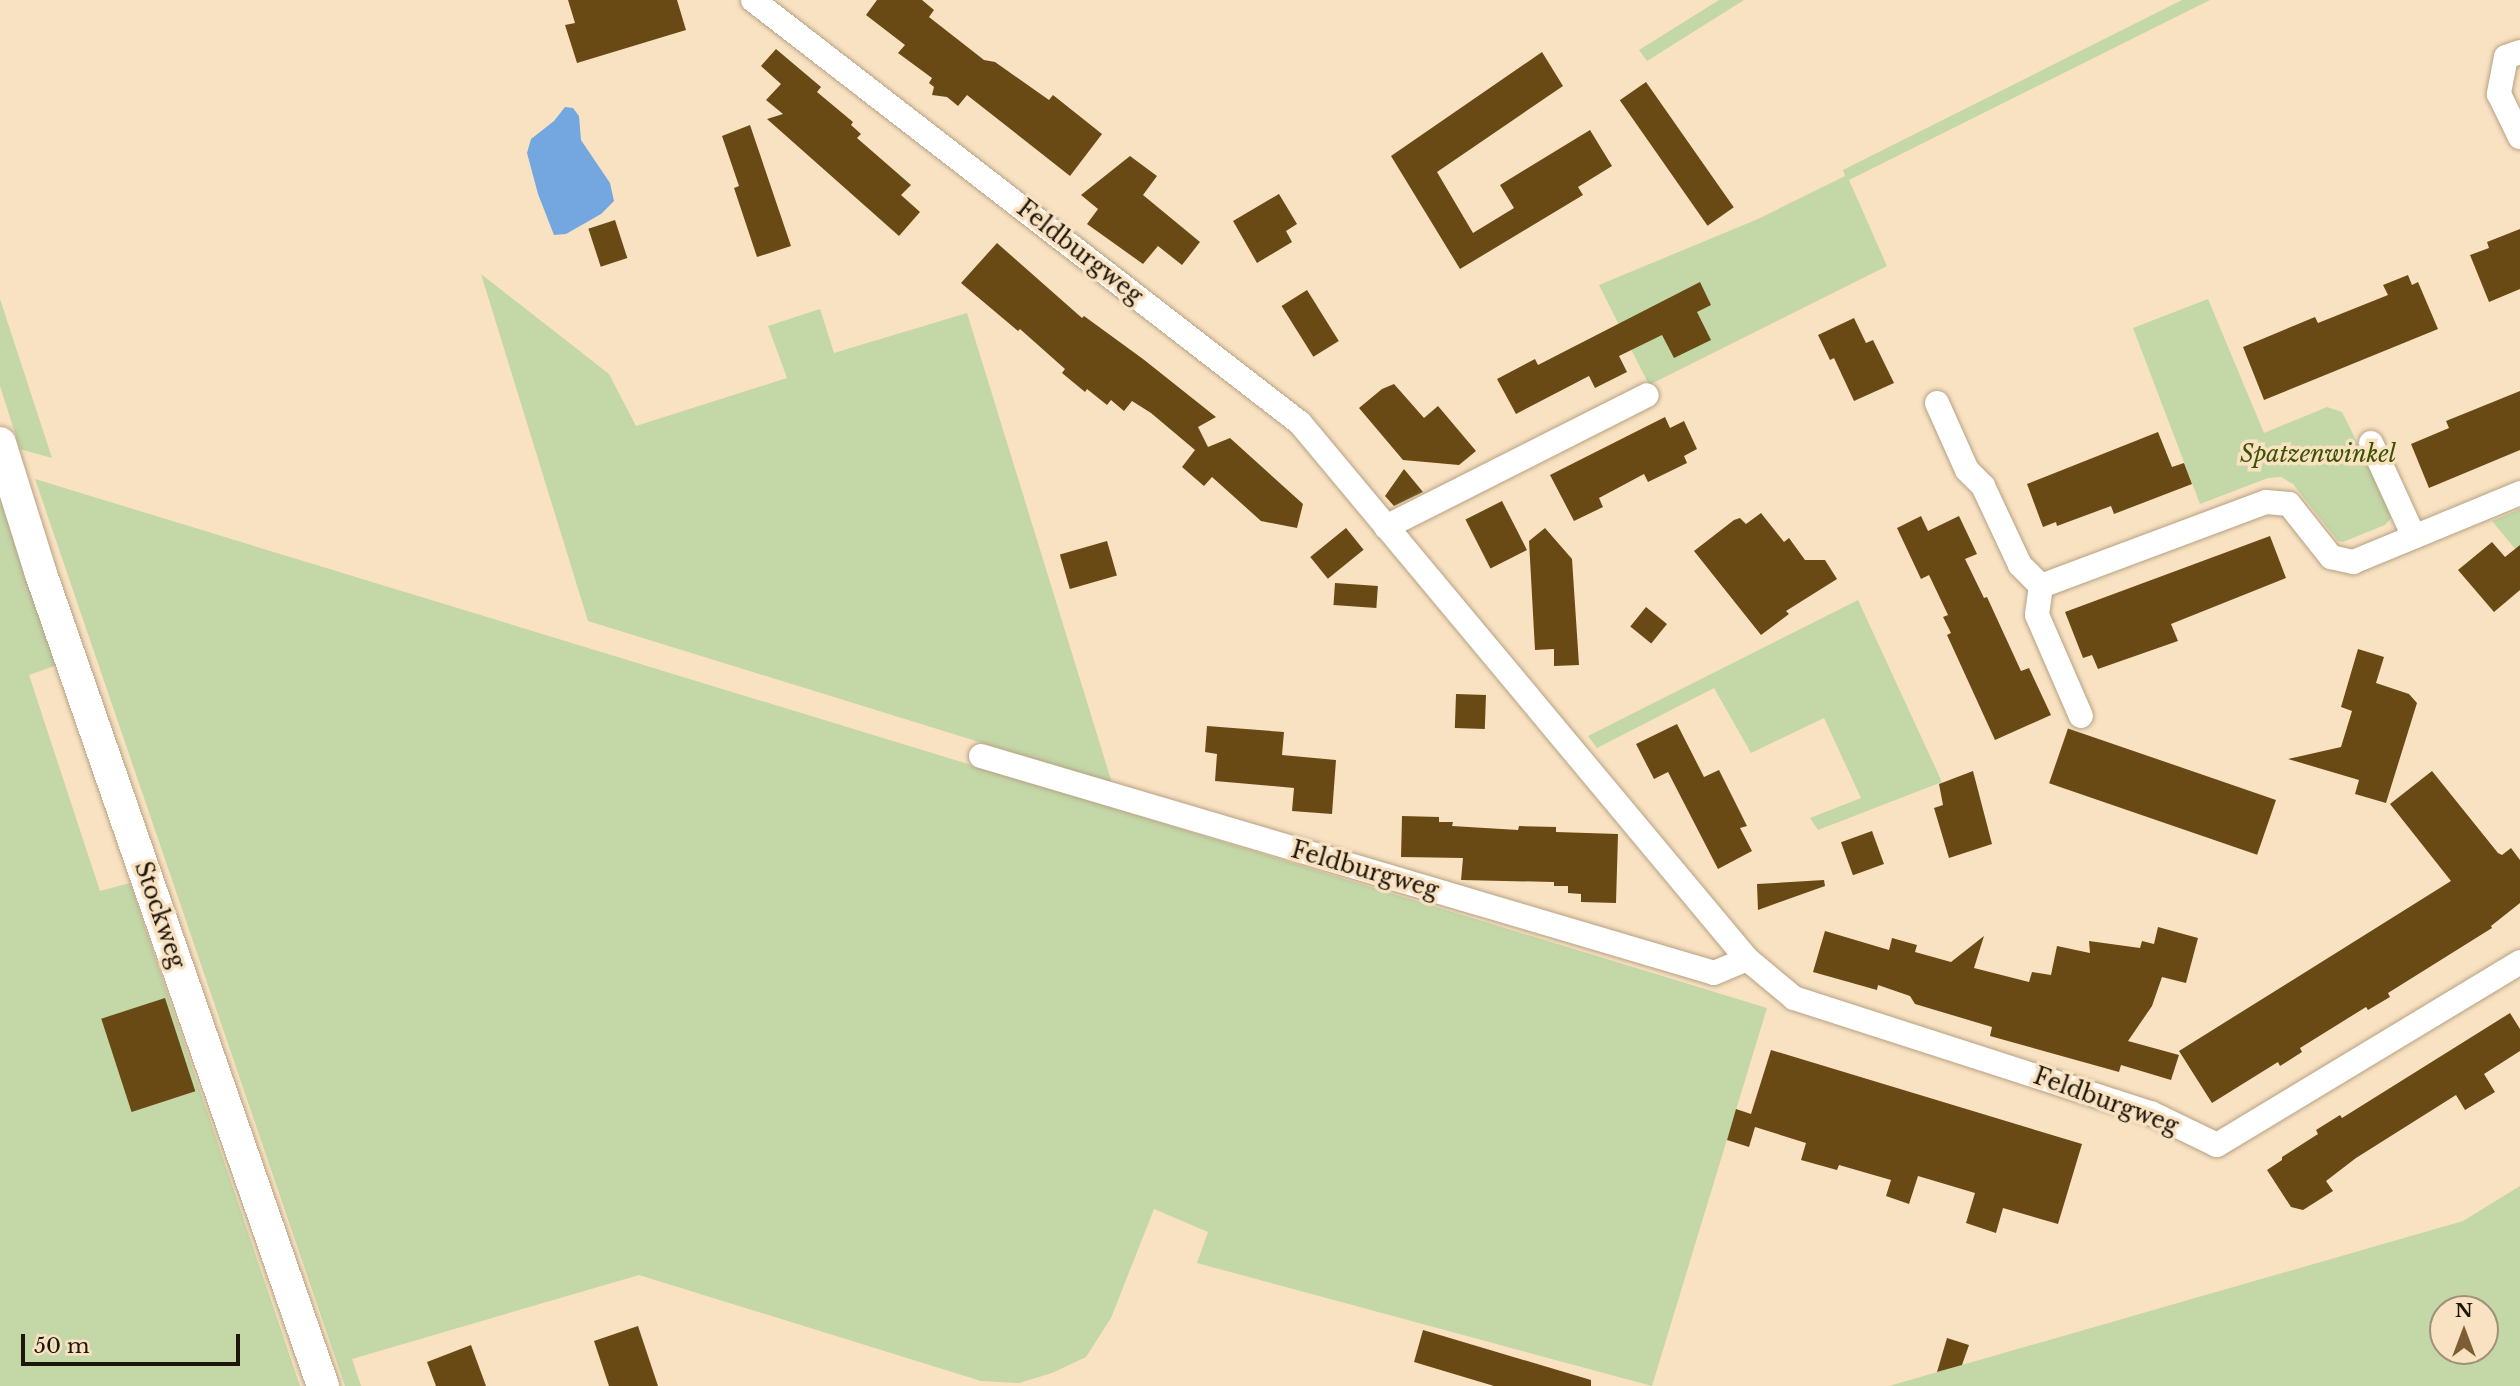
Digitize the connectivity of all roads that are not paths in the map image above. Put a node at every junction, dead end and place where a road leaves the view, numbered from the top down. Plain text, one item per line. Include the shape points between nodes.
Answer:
1 (753, 0) edge
2 (2520, 52) edge
3 (2520, 137) edge
4 (1647, 395) dead end
5 (1937, 403) dead end
6 (0, 443) edge
7 (2371, 443) dead end
8 (2520, 493) edge
9 (1386, 527) junction
10 (2414, 537) junction
11 (2041, 586) junction
12 (2081, 716) dead end
13 (981, 756) dead end
14 (1747, 960) junction
15 (2520, 962) edge
16 (323, 1386) edge

1 - 9 street, Feldburgweg via 1300,423
2 - 3 street via 2506,57 2499,94
4 - 9 street
5 - 11 street via 1967,470 1983,486 2020,565
6 - 16 street, Stockweg via 40,571
7 - 10 street
8 - 10 street
9 - 14 street, Feldburgweg
10 - 11 street via 2353,562 2331,557 2289,504 2266,502
11 - 12 street via 2037,615
13 - 14 street, Feldburgweg via 1714,973
14 - 15 street, Feldburgweg via 1794,998 2151,1113 2217,1145

